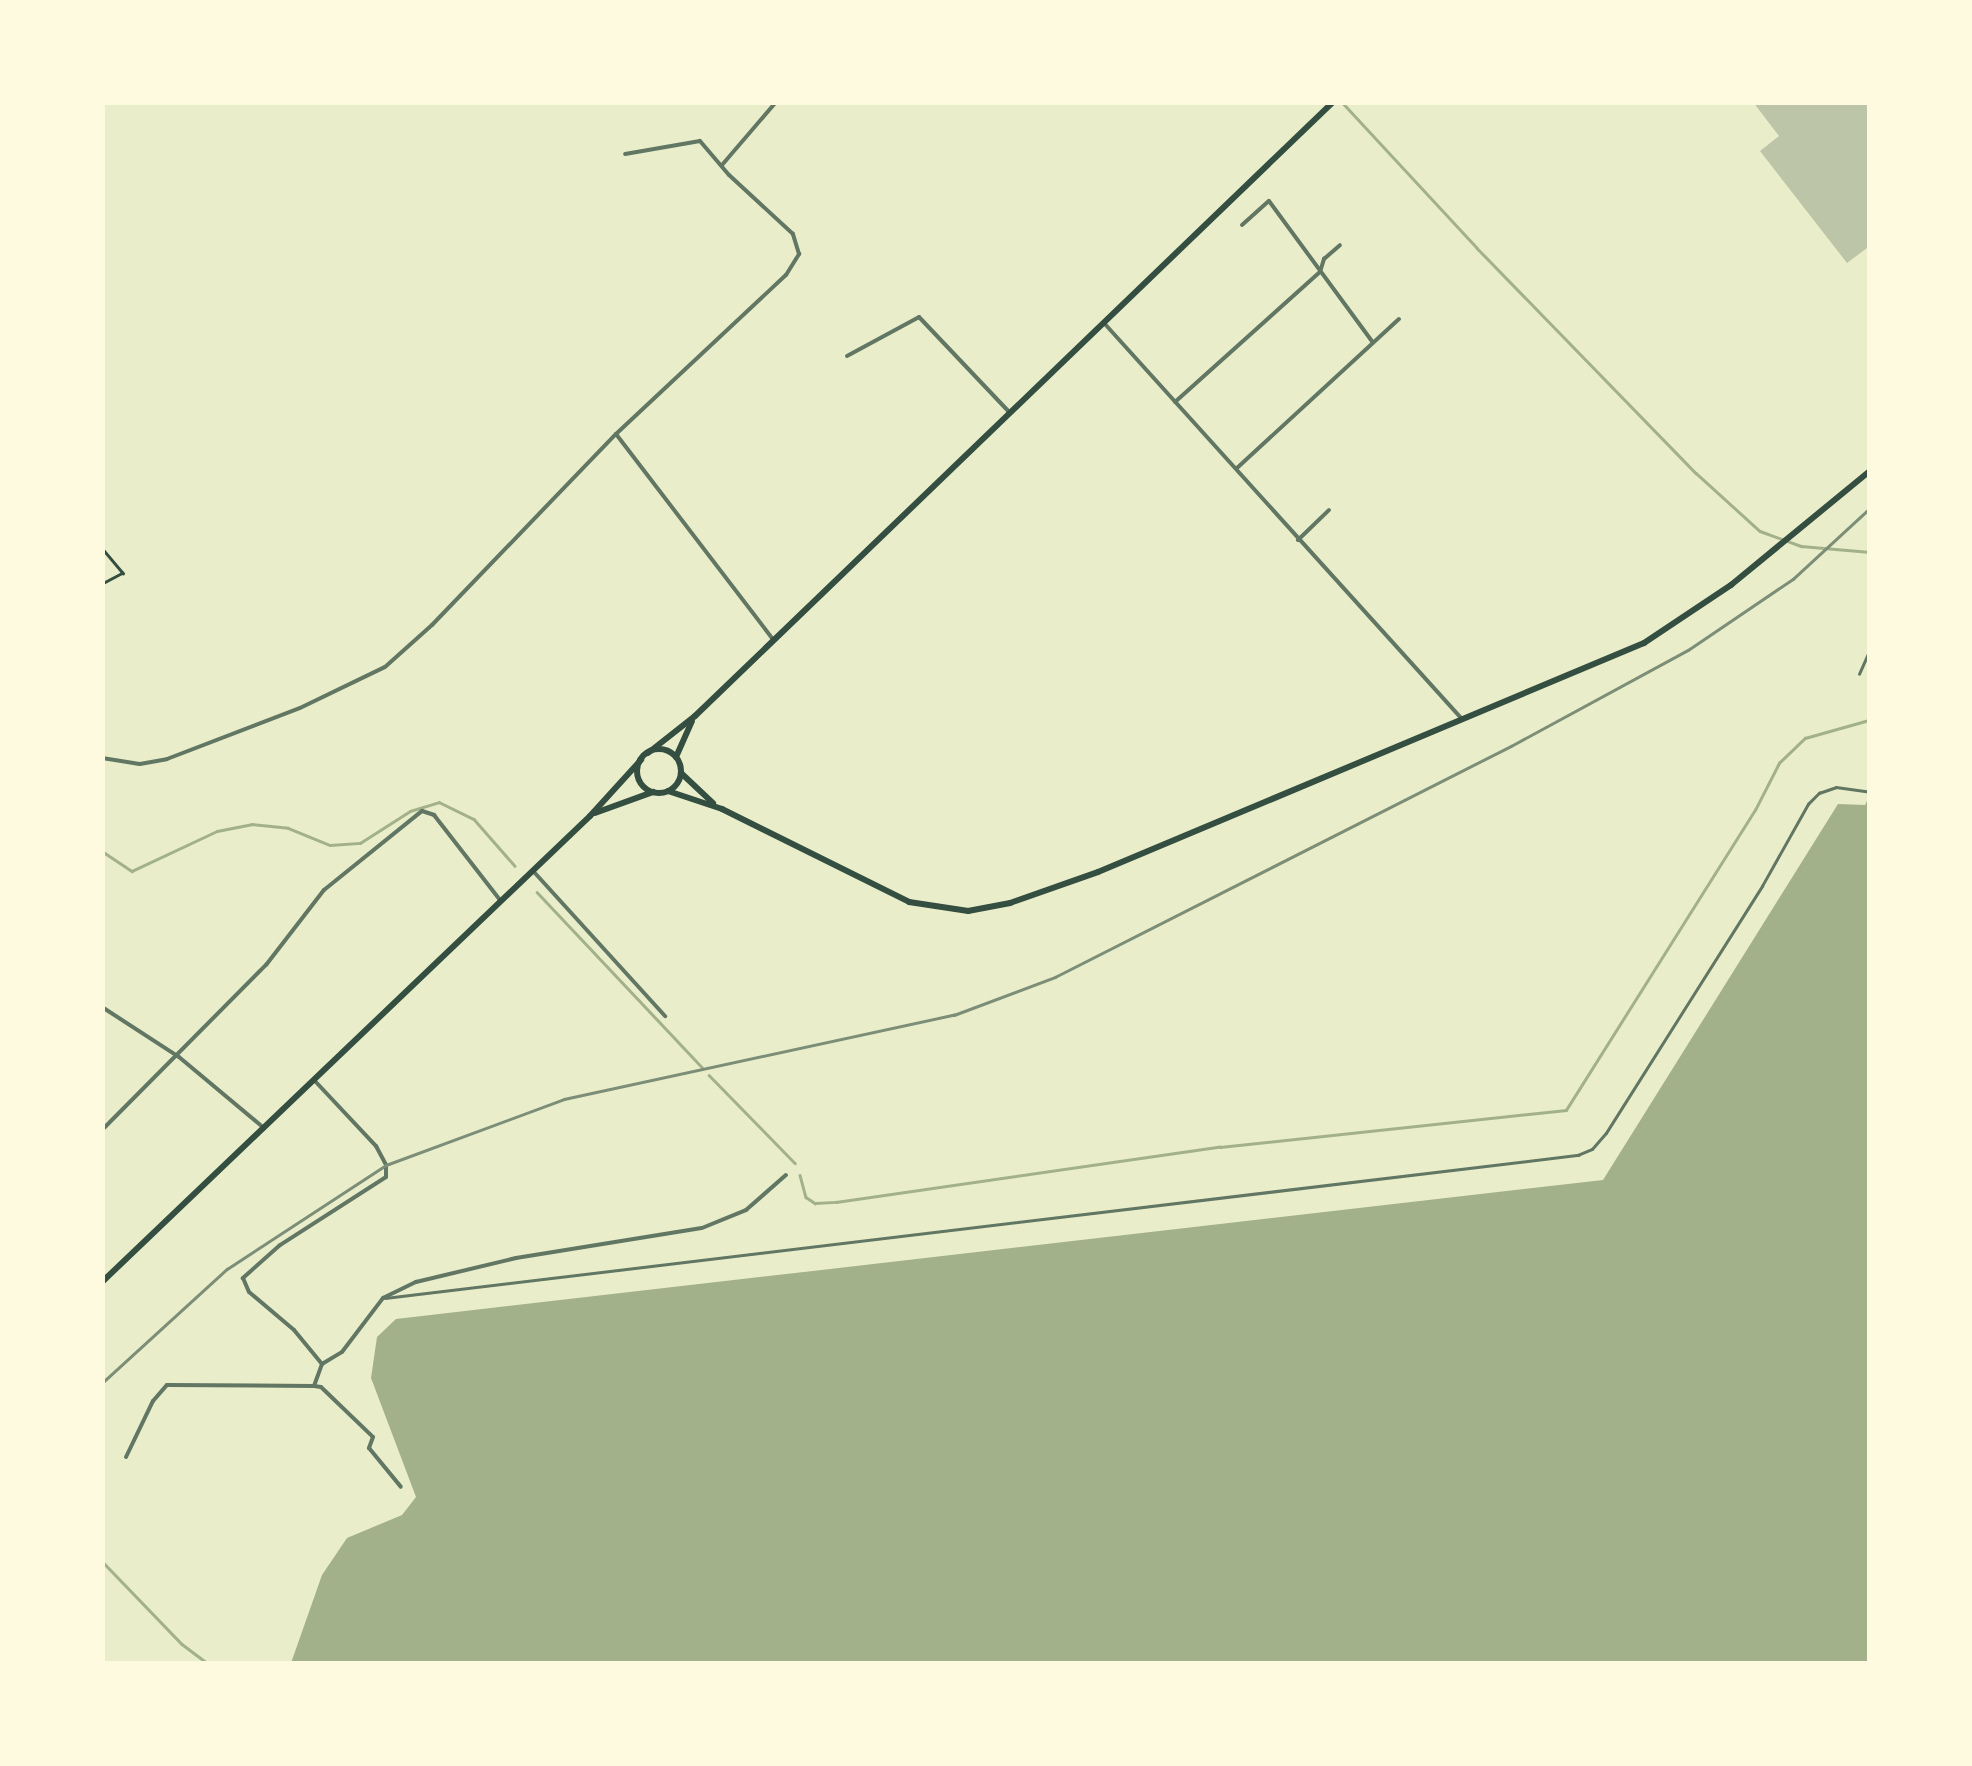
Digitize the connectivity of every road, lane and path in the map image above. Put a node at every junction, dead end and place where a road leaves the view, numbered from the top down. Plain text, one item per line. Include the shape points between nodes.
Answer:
1 (776, 102) edge
2 (1333, 103) edge
3 (625, 154) dead end
4 (722, 165) junction
5 (1242, 225) dead end
6 (1340, 245) dead end
7 (1320, 272) junction
8 (1399, 319) dead end
9 (1104, 323) junction
10 (1372, 341) junction
11 (847, 356) dead end
12 (1175, 402) junction
13 (1010, 413) junction
14 (616, 434) junction
15 (1237, 468) junction
16 (1870, 472) edge
17 (1329, 510) dead end
18 (1298, 540) junction
19 (102, 548) edge
20 (102, 584) edge
21 (774, 639) junction
22 (1870, 650) edge
23 (1859, 674) dead end
24 (696, 716) junction
25 (1461, 718) junction
26 (644, 756) junction
27 (102, 758) edge
28 (676, 758) junction
29 (681, 773) junction
30 (668, 791) junction
31 (653, 792) junction
32 (1870, 792) edge
33 (722, 809) junction
34 (590, 816) junction
35 (532, 871) junction
36 (501, 901) junction
37 (102, 1007) edge
38 (666, 1016) dead end
39 (179, 1057) junction
40 (314, 1080) junction
41 (264, 1128) junction
42 (102, 1130) edge
43 (786, 1175) dead end
44 (102, 1282) edge
45 (383, 1298) junction
46 (322, 1364) junction
47 (314, 1386) junction
48 (126, 1457) dead end
49 (401, 1487) dead end

1 - 4 street
2 - 9 main road
3 - 4 street via 692,140
4 - 14 street via 789,228 798,254 760,302
5 - 7 street via 1269,201
6 - 7 street
7 - 10 street
7 - 12 street
8 - 10 street
9 - 12 street
9 - 13 main road
10 - 15 street via 1371,349
11 - 13 street via 919,317
12 - 15 street
13 - 21 main road
14 - 21 street
14 - 27 street via 424,633 366,678 167,760 128,764
15 - 18 street
16 - 25 main road via 1708,603 1644,643
17 - 18 street
18 - 25 street
19 - 20 path via 123,574
21 - 24 main road
22 - 23 lane
24 - 26 main road
24 - 28 main road
25 - 33 main road via 1098,872 982,910 909,902
26 - 28 main road via 660,750
26 - 31 main road via 639,778
26 - 34 main road
28 - 29 main road
29 - 30 main road
29 - 33 main road
30 - 31 main road
30 - 33 main road
31 - 34 main road
32 - 45 lane via 1836,787 1808,804 1606,1133 1578,1155
34 - 35 main road
35 - 36 main road
35 - 38 street
36 - 39 street via 434,815 422,811 324,890 266,966
36 - 40 main road
37 - 39 street
39 - 41 street
39 - 42 street
40 - 41 main road
40 - 46 street via 376,1146 386,1177 280,1245 243,1278 249,1292
41 - 44 main road
43 - 45 street via 746,1210 702,1228 516,1258 416,1282
45 - 46 street via 342,1352
46 - 47 street
47 - 48 street via 166,1385
47 - 49 street via 373,1437 369,1448

